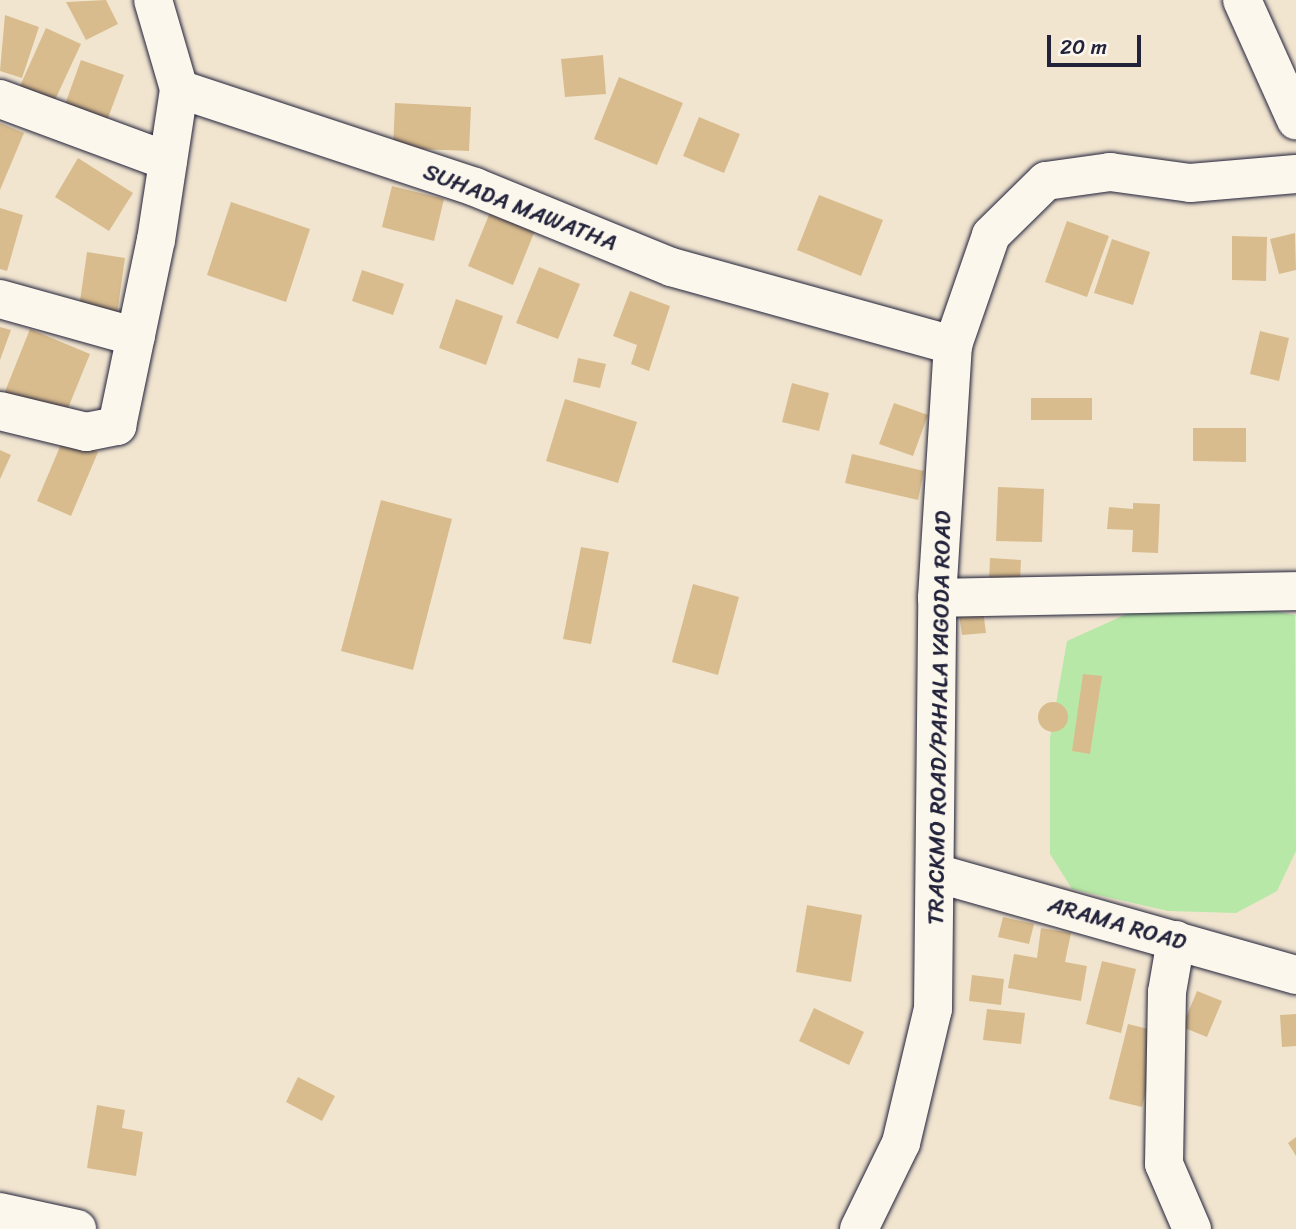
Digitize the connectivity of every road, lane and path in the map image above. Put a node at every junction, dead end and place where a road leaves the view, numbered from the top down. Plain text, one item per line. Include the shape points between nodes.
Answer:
1 (153, 0) edge
2 (1242, 0) edge
3 (178, 89) junction
4 (0, 99) edge
5 (1296, 120) edge
6 (168, 161) junction
7 (1296, 174) edge
8 (0, 299) edge
9 (136, 337) junction
10 (953, 345) junction
11 (0, 411) edge
12 (1296, 591) edge
13 (937, 598) junction
14 (939, 874) junction
15 (1176, 940) junction
16 (1296, 975) edge
17 (0, 1212) edge
18 (77, 1229) edge
19 (859, 1229) edge
20 (1192, 1229) edge

1 - 3 street
2 - 5 street
3 - 6 street
3 - 10 street, SUHADA MAWATHA via 475,187 671,267
4 - 6 street
6 - 9 street
7 - 10 street, TRACKMO ROAD/PAHALA YAGODA ROAD via 1190,183 1110,172 1046,181 991,236
8 - 9 street
9 - 11 street via 117,426 86,432
10 - 13 street, TRACKMO ROAD/PAHALA YAGODA ROAD
12 - 13 street
13 - 14 street, TRACKMO ROAD/PAHALA YAGODA ROAD
14 - 15 street, ARAMA ROAD
14 - 19 street, TRACKMO ROAD/PAHALA YAGODA ROAD via 933,1009 901,1143
15 - 16 street, ARAMA ROAD
15 - 20 street via 1167,992 1164,1164
17 - 18 street

